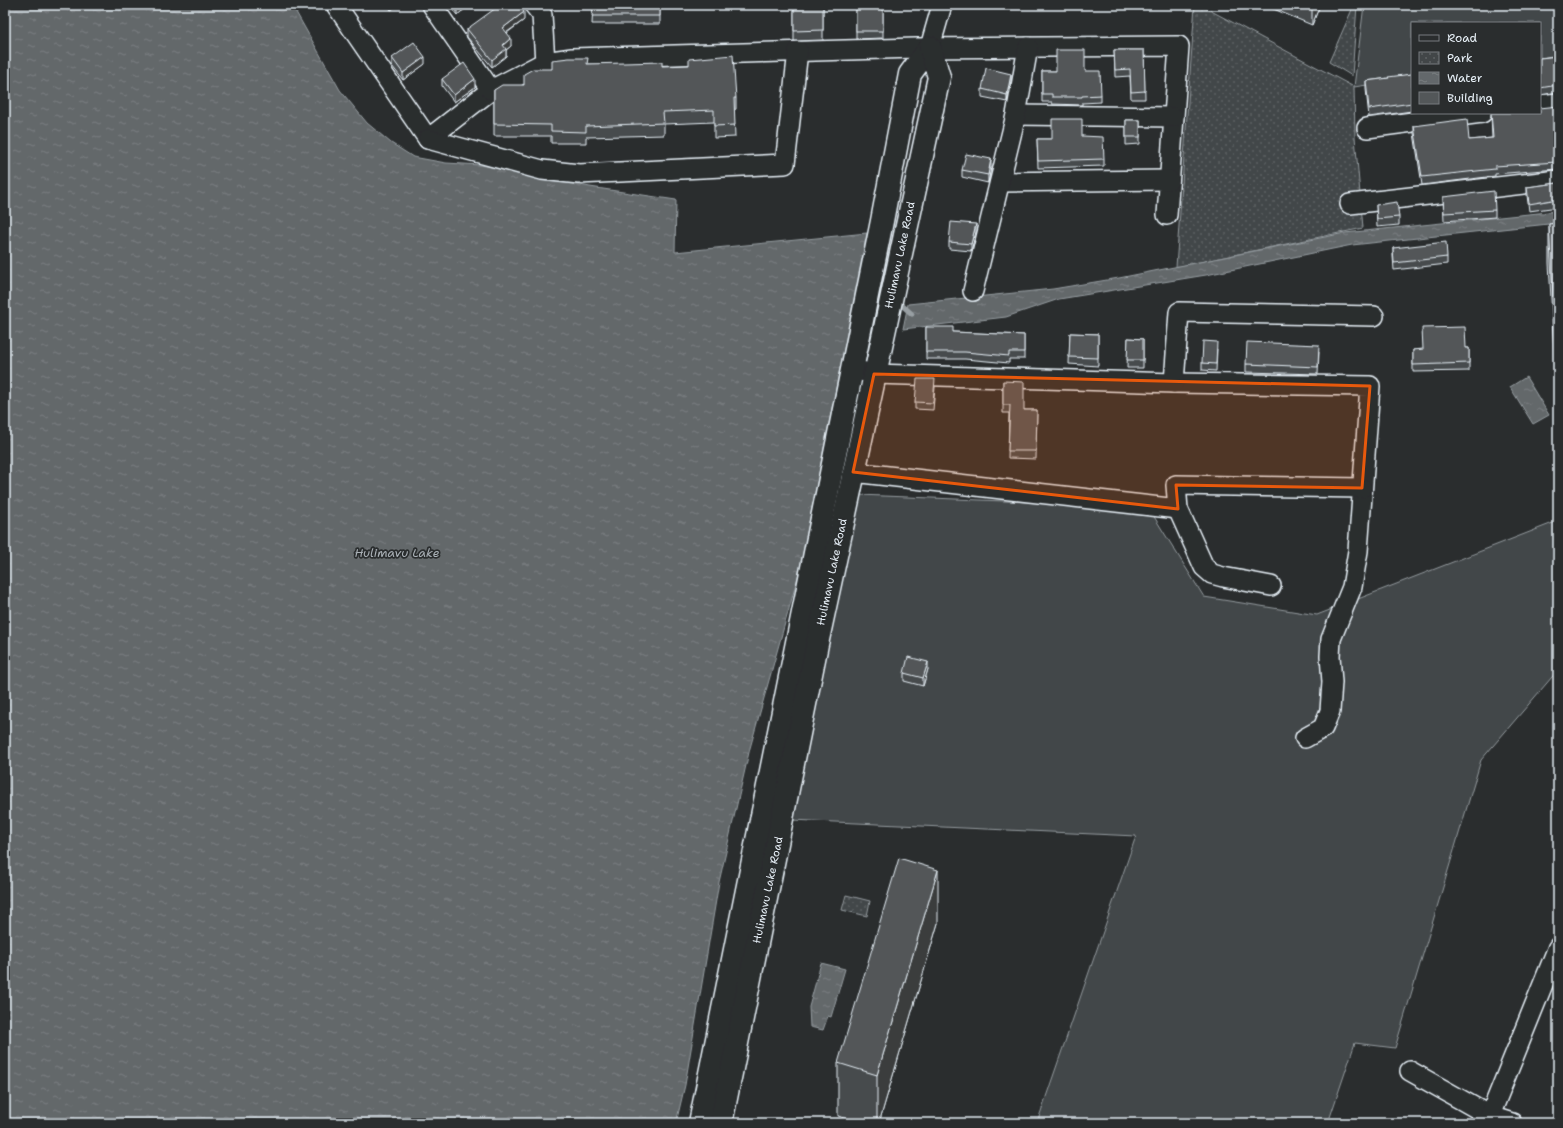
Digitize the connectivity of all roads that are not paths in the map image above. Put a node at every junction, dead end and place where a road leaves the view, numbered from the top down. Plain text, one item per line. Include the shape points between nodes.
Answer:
1 (336, 5) edge
2 (432, 5) edge
3 (534, 5) edge
4 (942, 5) edge
5 (1028, 47) junction
6 (930, 48) junction
7 (798, 51) junction
8 (545, 62) junction
9 (492, 90) junction
10 (1558, 103) edge
11 (1541, 106) edge
12 (1474, 114) edge
13 (1016, 115) junction
14 (1174, 117) junction
15 (1367, 128) dead end
16 (428, 140) junction
17 (1169, 180) junction
18 (1558, 180) edge
19 (1000, 182) junction
20 (1350, 204) dead end
21 (1167, 215) dead end
22 (973, 291) dead end
23 (1374, 316) dead end
24 (852, 369) junction
25 (874, 374) junction
26 (1174, 383) junction
27 (853, 472) junction
28 (1362, 488) junction
29 (1178, 509) junction
30 (1271, 586) dead end
31 (1305, 738) dead end
32 (1558, 948) edge
33 (1410, 1070) dead end
34 (1489, 1119) edge
35 (700, 1123) edge
36 (721, 1123) edge
37 (1512, 1123) edge

1 - 16 street
2 - 9 street
3 - 8 street via 542,15
4 - 6 street
5 - 6 street
5 - 13 street
5 - 14 street via 1179,46
6 - 7 street
6 - 24 main road, Hulimavu Lake Road via 910,74
6 - 25 main road, Hulimavu Lake Road via 939,77
7 - 8 street via 572,58
7 - 16 street via 785,164 578,174 542,170
8 - 9 street
9 - 16 street
10 - 11 street
12 - 15 street
13 - 14 street
13 - 19 street
14 - 17 street
17 - 19 street
17 - 21 street
18 - 20 street
19 - 22 street
23 - 26 street via 1179,312
24 - 25 street
24 - 35 main road, Hulimavu Lake Road
25 - 26 street
25 - 27 main road, Hulimavu Lake Road
26 - 28 street via 1370,386
27 - 29 street
27 - 36 main road, Hulimavu Lake Road
28 - 29 street via 1176,485
28 - 31 street via 1358,551 1352,587 1331,639 1330,711 1323,728
29 - 30 street via 1204,567 1212,574
32 - 34 street
33 - 34 street
34 - 37 street

